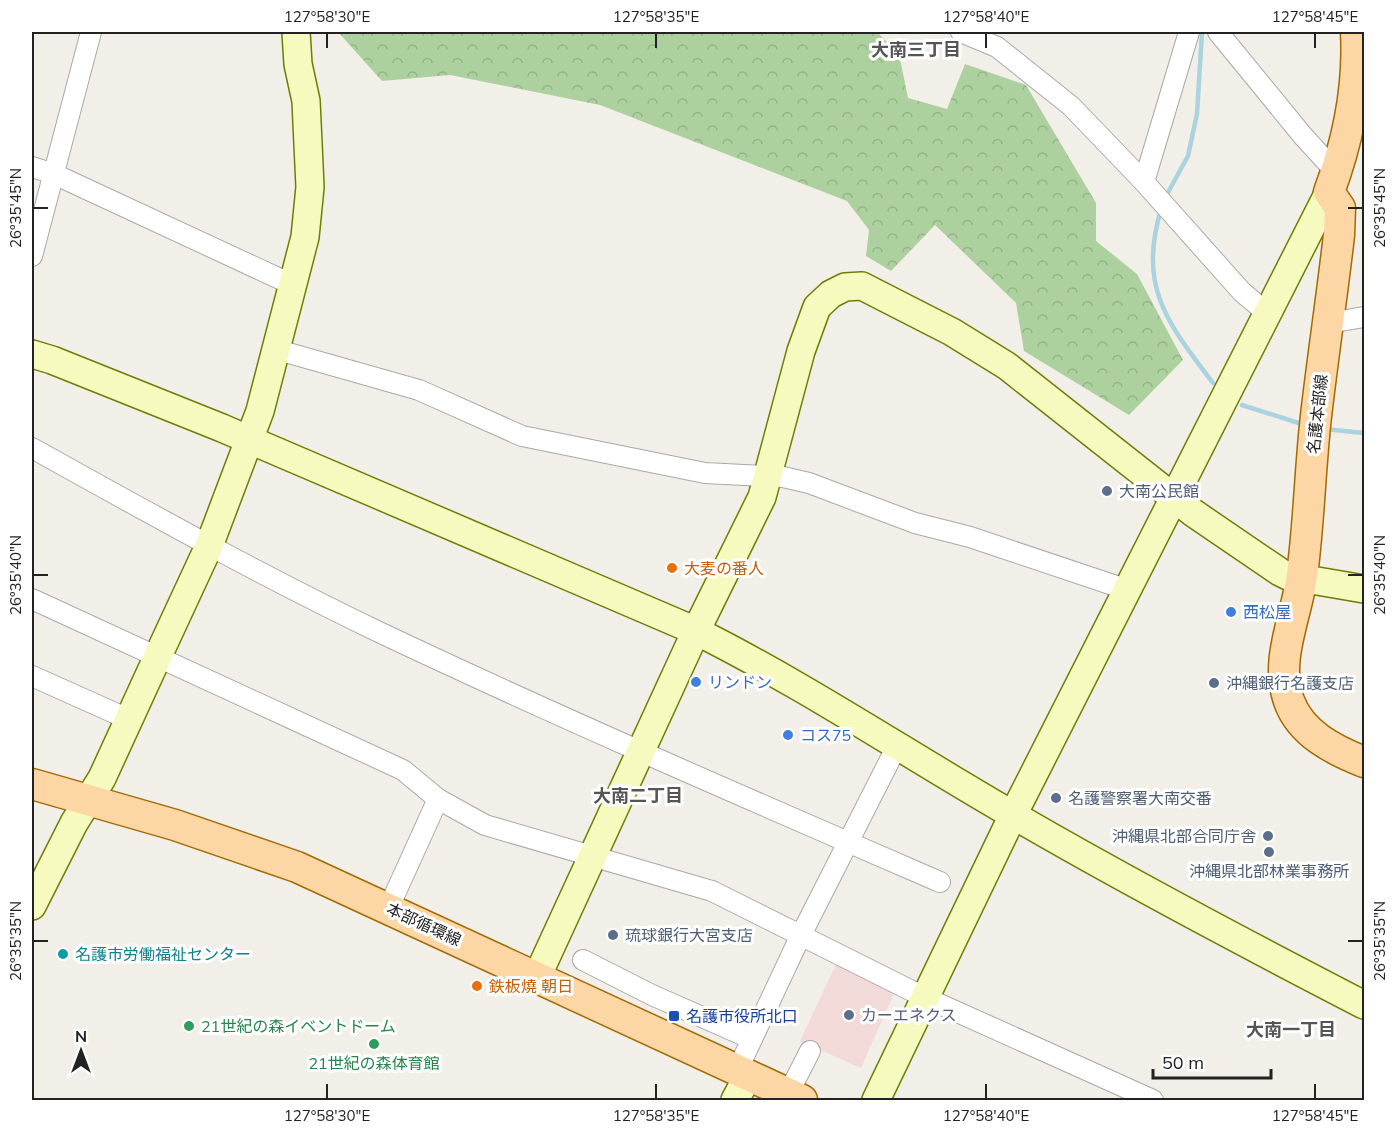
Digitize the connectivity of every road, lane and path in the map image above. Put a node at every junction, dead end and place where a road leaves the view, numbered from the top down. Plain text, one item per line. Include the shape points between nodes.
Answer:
1 (91, 32) edge
2 (293, 32) edge
3 (961, 32) edge
4 (1189, 32) edge
5 (1218, 32) edge
6 (1356, 32) edge
7 (32, 167) edge
8 (54, 174) junction
9 (1144, 182) junction
10 (1333, 182) junction
11 (32, 256) edge
12 (293, 285) junction
13 (1267, 313) junction
14 (1365, 317) edge
15 (1329, 323) junction
16 (278, 350) junction
17 (32, 354) edge
18 (251, 441) junction
19 (32, 448) edge
20 (768, 478) junction
21 (1174, 497) junction
22 (209, 546) junction
23 (1302, 579) junction
24 (1365, 589) edge
25 (1128, 590) junction
26 (32, 599) edge
27 (696, 631) junction
28 (158, 656) junction
29 (32, 676) edge
30 (128, 719) junction
31 (898, 744) junction
32 (641, 752) junction
33 (1365, 762) edge
34 (32, 784) edge
35 (438, 799) junction
36 (87, 801) junction
37 (1013, 815) junction
38 (848, 842) junction
39 (592, 858) junction
40 (940, 882) dead end
41 (32, 906) edge
42 (389, 907) junction
43 (800, 937) junction
44 (583, 960) dead end
45 (537, 977) junction
46 (652, 994) junction
47 (924, 997) junction
48 (1365, 1005) edge
49 (638, 1024) junction
50 (752, 1039) junction
51 (810, 1051) dead end
52 (740, 1082) edge
53 (795, 1097) edge
54 (876, 1101) edge
55 (1153, 1101) edge

1 - 8 street
2 - 12 street via 306,101 310,187 305,237
3 - 9 street via 997,47 1071,106
4 - 9 street
5 - 10 street via 1303,136
6 - 10 main road via 1352,110
7 - 8 street
8 - 11 street
8 - 12 street
9 - 13 street via 1242,292
10 - 13 street
10 - 15 main road, 名護本部線 via 1340,208
12 - 16 street
13 - 21 street
14 - 15 street
15 - 23 main road, 名護本部線 via 1315,426
16 - 18 street
16 - 20 street via 419,390 522,436 705,472
17 - 18 street
18 - 22 street
18 - 27 street
19 - 22 street
20 - 21 street via 785,405 817,307 845,287 862,286 952,332 1007,366
20 - 25 street via 809,483 915,523 970,537
20 - 27 street
21 - 23 street via 1280,572
21 - 25 street
22 - 28 street
22 - 32 street via 380,632
23 - 24 street
23 - 33 main road, 名護本部線 via 1284,660 1288,699 1302,723 1322,742
25 - 37 street
26 - 28 street
27 - 31 street
27 - 32 street
28 - 30 street
28 - 35 street via 403,770
29 - 30 street
30 - 36 street via 102,778
31 - 37 street
31 - 38 street
32 - 38 street
32 - 39 street
34 - 36 main road, 本部循環線
35 - 39 street via 485,825
35 - 42 street
36 - 41 street
36 - 42 main road, 本部循環線 via 224,841
37 - 47 street
37 - 48 street
38 - 40 street
38 - 43 street
39 - 43 street via 711,891
39 - 45 street
42 - 45 main road, 本部循環線
43 - 47 street
43 - 50 street
44 - 46 street
45 - 49 main road, 本部循環線
46 - 49 street
46 - 50 street
47 - 54 street
47 - 55 street
49 - 52 main road, 本部循環線
50 - 52 street
51 - 53 street
52 - 53 main road, 本部循環線

